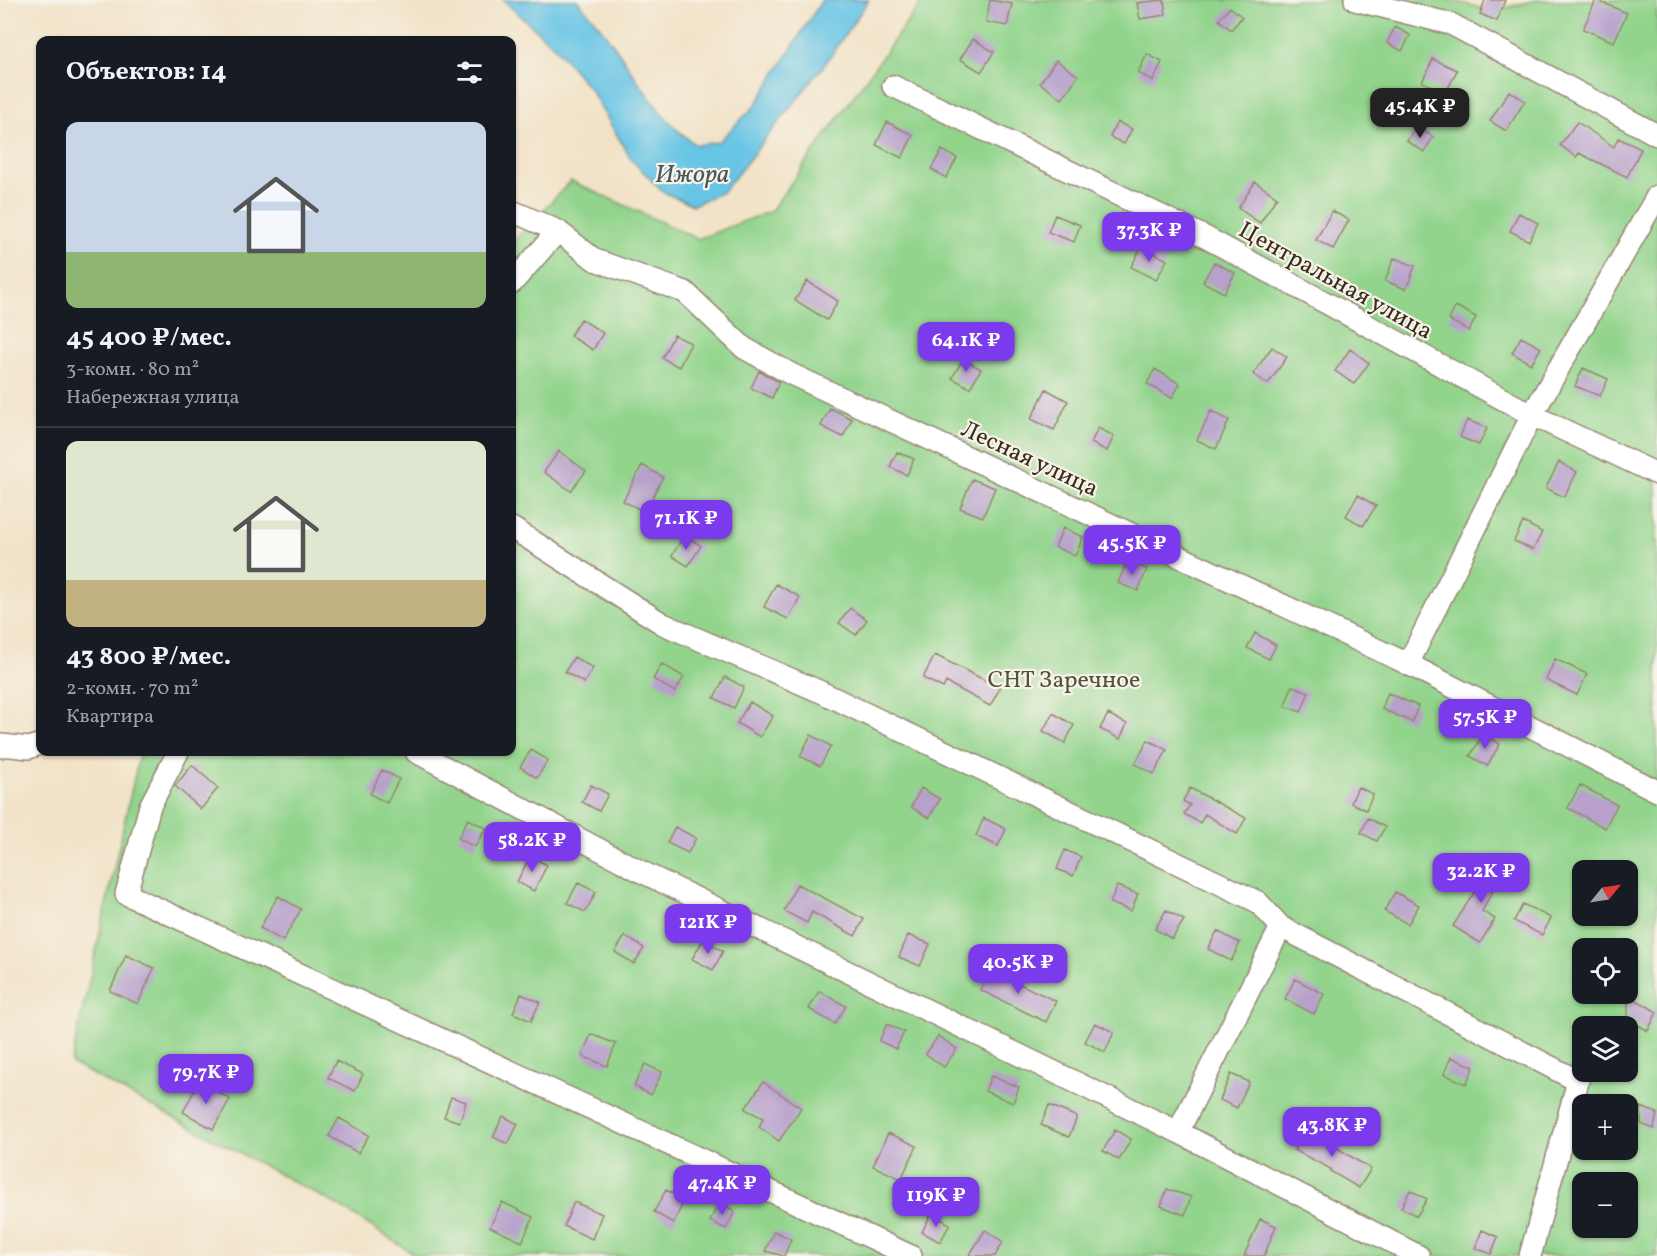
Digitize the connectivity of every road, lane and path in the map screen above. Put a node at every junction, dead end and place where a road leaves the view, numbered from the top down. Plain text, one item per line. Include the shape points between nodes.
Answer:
1 (1355, 0) edge
2 (893, 86) dead end
3 (1657, 135) edge
4 (1657, 196) edge
5 (516, 213) edge
6 (558, 231) junction
7 (516, 278) edge
8 (1532, 415) junction
9 (1657, 474) edge
10 (516, 531) edge
11 (1408, 664) junction
12 (36, 745) edge
13 (0, 747) edge
14 (176, 756) edge
15 (424, 756) edge
16 (1657, 791) edge
17 (1281, 927) junction
18 (1178, 1132) junction
19 (911, 1256) edge
20 (1419, 1256) edge
21 (1530, 1256) edge

1 - 3 street via 1451,24
2 - 8 street, Центральная улица via 1205,237
4 - 8 street
5 - 6 street, Лесная улица
6 - 7 street
6 - 11 street, Лесная улица via 595,260 685,292 744,348 792,374
8 - 9 street, Центральная улица
8 - 11 street
10 - 17 street via 663,624 821,692 1258,902
11 - 16 street, Лесная улица
12 - 13 street
14 - 19 street via 150,806 126,894
15 - 18 street via 640,871
17 - 18 street
17 - 21 street via 1578,1081
18 - 20 street

